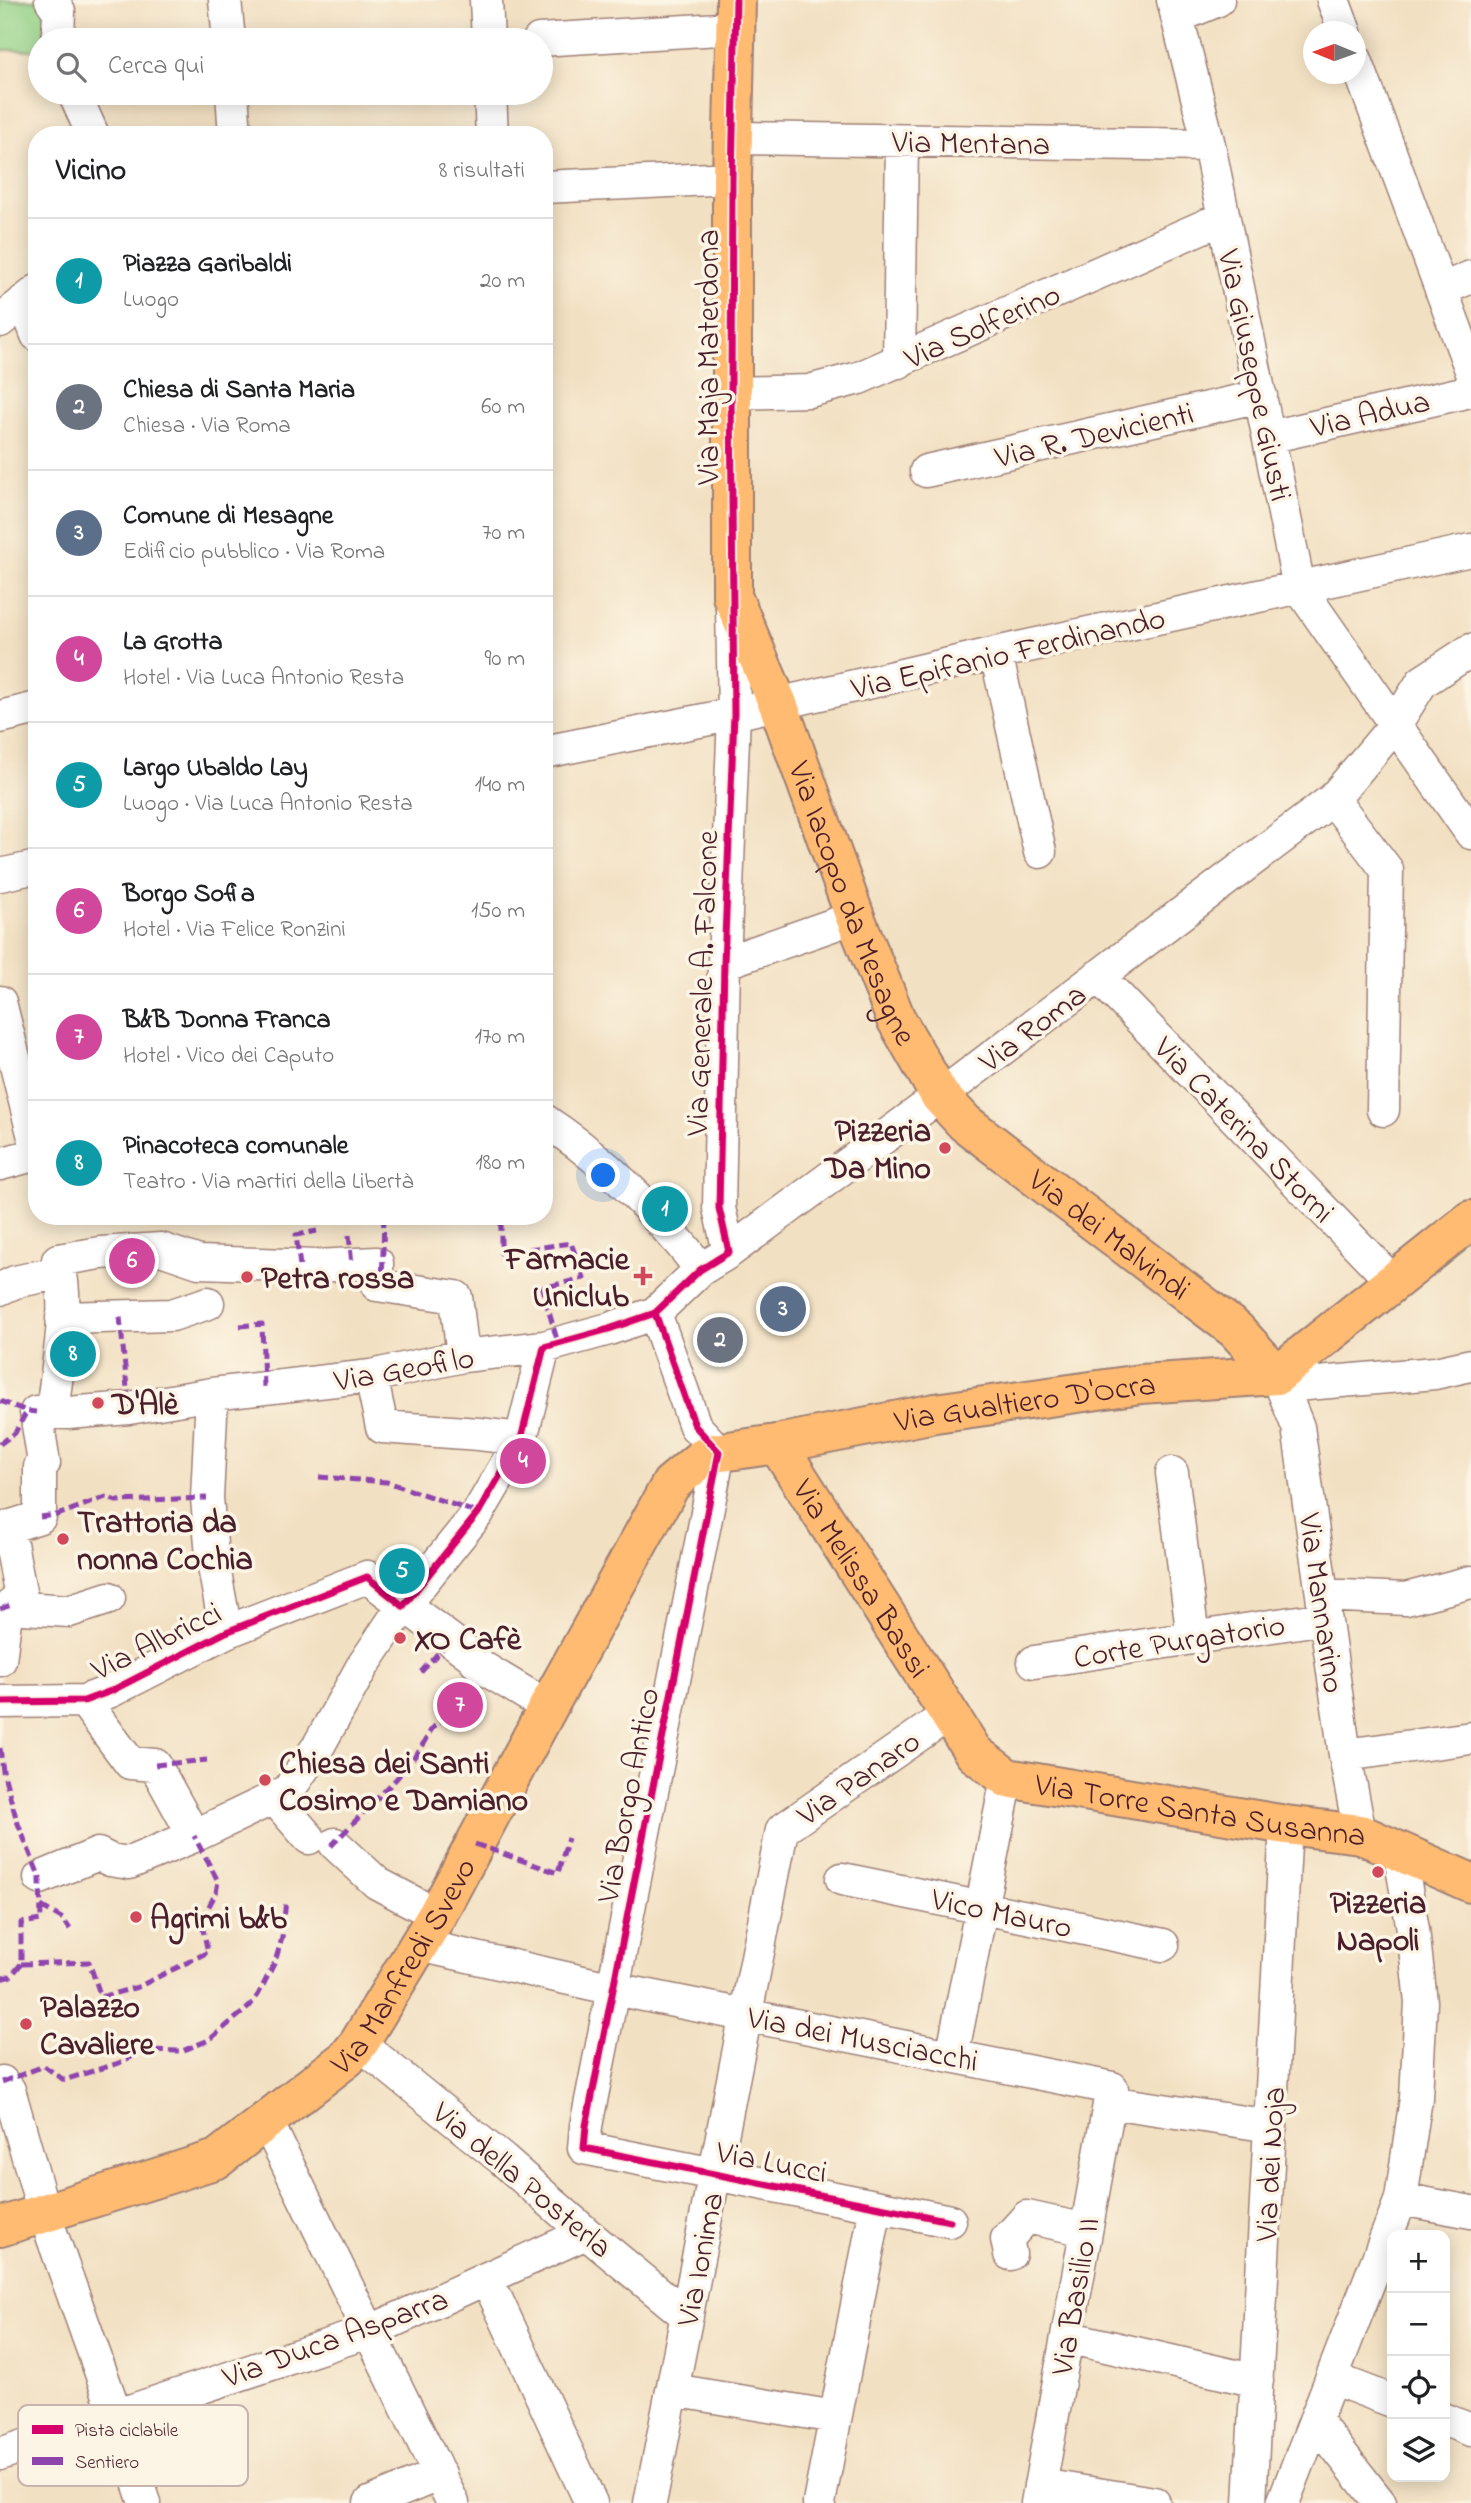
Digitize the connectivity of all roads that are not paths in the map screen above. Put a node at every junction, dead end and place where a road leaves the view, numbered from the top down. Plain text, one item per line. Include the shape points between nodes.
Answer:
1 (225, 0) edge
2 (486, 0) edge
3 (1218, 0) edge
4 (1333, 0) edge
5 (1175, 9) edge
6 (736, 14) edge
7 (1341, 21) edge
8 (228, 28) edge
9 (487, 28) edge
10 (553, 38) edge
11 (1365, 84) edge
12 (79, 105) edge
13 (233, 105) edge
14 (491, 105) edge
15 (89, 126) edge
16 (234, 126) edge
17 (492, 126) edge
18 (733, 138) junction
19 (902, 141) junction
20 (1209, 145) junction
21 (732, 178) junction
22 (553, 187) edge
23 (1223, 218) junction
24 (1471, 277) edge
25 (1441, 290) junction
26 (28, 298) edge
27 (0, 321) edge
28 (898, 362) junction
29 (1471, 370) edge
30 (1471, 391) edge
31 (731, 393) junction
32 (1261, 396) junction
33 (1269, 437) junction
34 (926, 471) dead end
35 (1471, 550) edge
36 (1299, 587) junction
37 (732, 596) junction
38 (1471, 650) edge
39 (996, 653) junction
40 (778, 704) junction
41 (28, 710) edge
42 (734, 714) junction
43 (0, 717) edge
44 (1395, 725) junction
45 (553, 750) edge
46 (1333, 799) junction
47 (1471, 833) edge
48 (1040, 852) dead end
49 (28, 869) edge
50 (0, 875) edge
51 (855, 917) junction
52 (724, 963) junction
53 (1098, 976) junction
54 (0, 1002) edge
55 (940, 1096) junction
56 (1383, 1110) dead end
57 (28, 1113) edge
58 (553, 1126) edge
59 (28, 1156) edge
60 (0, 1164) edge
61 (1471, 1220) edge
62 (729, 1252) junction
63 (60, 1266) junction
64 (700, 1270) junction
65 (1392, 1281) junction
66 (0, 1289) edge
67 (208, 1303) dead end
68 (654, 1313) junction
69 (62, 1318) junction
70 (544, 1347) junction
71 (463, 1356) junction
72 (1471, 1365) edge
73 (1277, 1375) junction
74 (371, 1376) junction
75 (212, 1394) junction
76 (44, 1413) junction
77 (525, 1425) junction
78 (777, 1444) junction
79 (719, 1452) junction
80 (1172, 1473) dead end
81 (4, 1533) edge
82 (1471, 1582) edge
83 (109, 1598) dead end
84 (403, 1606) junction
85 (1324, 1606) junction
86 (14, 1615) junction
87 (226, 1632) junction
88 (1193, 1638) junction
89 (0, 1660) edge
90 (1034, 1662) dead end
91 (85, 1701) junction
92 (0, 1702) edge
93 (548, 1707) junction
94 (949, 1714) junction
95 (1471, 1738) edge
96 (1345, 1755) junction
97 (1007, 1778) junction
98 (275, 1798) junction
99 (1286, 1825) junction
100 (1360, 1834) junction
101 (194, 1836) junction
102 (1399, 1850) junction
103 (40, 1878) dead end
104 (842, 1879) dead end
105 (1471, 1883) edge
106 (981, 1908) junction
107 (428, 1930) junction
108 (1163, 1945) dead end
109 (614, 1989) junction
110 (746, 2014) junction
111 (359, 2043) junction
112 (952, 2056) junction
113 (2, 2082) dead end
114 (1110, 2095) junction
115 (267, 2122) junction
116 (1271, 2126) junction
117 (584, 2148) joint
118 (715, 2174) junction
119 (1401, 2199) junction
120 (876, 2207) junction
121 (1471, 2211) edge
122 (44, 2213) junction
123 (950, 2221) dead end
124 (0, 2227) edge
125 (1086, 2230) junction
126 (586, 2233) junction
127 (1010, 2254) dead end
128 (487, 2278) junction
129 (687, 2316) junction
130 (371, 2331) junction
131 (1067, 2337) junction
132 (1332, 2378) junction
133 (1257, 2381) junction
134 (673, 2390) junction
135 (1387, 2399) edge
136 (112, 2405) edge
137 (146, 2405) edge
138 (835, 2417) junction
139 (1315, 2420) junction
140 (1450, 2422) edge
141 (1471, 2430) edge
142 (18, 2448) edge
143 (0, 2454) edge
144 (440, 2474) junction
145 (139, 2486) edge
146 (1038, 2494) edge
147 (145, 2503) edge
148 (370, 2503) edge
149 (453, 2503) edge
150 (591, 2503) edge
151 (650, 2503) edge
152 (819, 2503) edge
153 (1153, 2503) edge
154 (1250, 2503) edge
155 (1283, 2503) edge
156 (1380, 2503) edge

1 - 8 street
2 - 9 street
3 - 5 street
4 - 7 street
5 - 20 street, Via Giuseppe Giusti
6 - 10 street
6 - 18 main road, Via Maja Materdona
11 - 25 street
12 - 15 street
13 - 16 street
14 - 17 street
18 - 19 street, Via Mentana
18 - 21 main road, Via Maja Materdona
19 - 20 street, Via Mentana
19 - 28 street
20 - 23 street, Via Giuseppe Giusti
21 - 22 street
21 - 31 main road, Via Maja Materdona
23 - 28 street, Via Solferino
23 - 32 street, Via Giuseppe Giusti
24 - 25 street
25 - 29 street
26 - 27 street
28 - 31 street, Via Solferino via 809,391
30 - 33 street, Via Adua
31 - 37 main road, Via Maja Materdona
32 - 33 street, Via Giuseppe Giusti
32 - 34 street, Via R. Devicienti
33 - 36 street, Via Giuseppe Giusti
35 - 36 street, Via Epifanio Ferdinando
36 - 39 street, Via Epifanio Ferdinando
36 - 44 street, Via Giuseppe Giusti
37 - 40 main road, Via Maja Materdona
37 - 42 street, Via Maja Materdona
38 - 44 street, Via Roma via 1422,682
39 - 40 street, Via Epifanio Ferdinando
39 - 48 street
40 - 42 street, Via Epifanio Ferdinando
40 - 51 main road, Via Iacopo da Mesagne
41 - 43 street
42 - 45 street, Via Epifanio Ferdinando
42 - 52 street, Via Generale A. Falcone
44 - 46 street, Via Roma
44 - 47 street, Via Giuseppe Giusti
46 - 53 street, Via Roma
46 - 56 street via 1387,870
49 - 50 street
51 - 52 street
51 - 55 main road, Via Iacopo da Mesagne via 896,1019
52 - 62 street, Via Generale A. Falcone via 719,1208
53 - 55 street, Via Roma
53 - 65 street, Via Caterina Storni
54 - 57 street
55 - 62 street, Via Roma
55 - 73 main road, Via dei Malvindi via 965,1123 1236,1330
58 - 64 street via 628,1187
59 - 60 street
61 - 65 main road
62 - 64 street, Via Roma
63 - 66 street
63 - 69 street
63 - 71 street via 100,1253 161,1249 199,1262 377,1263 377,1285 456,1297
64 - 68 street, Via Roma
65 - 73 main road
67 - 69 street via 172,1315
68 - 70 street, Via Geofilo
68 - 79 street via 695,1426
69 - 76 street
70 - 71 street, Via Geofilo
70 - 77 street
71 - 74 street, Via Geofilo
72 - 73 street via 1435,1373 1295,1385
73 - 78 main road, Via Gualtiero D'Ocra via 1141,1384 935,1413
73 - 85 street, Via Mannarino via 1298,1427
74 - 75 street, Via Geofilo
74 - 77 street via 382,1427 478,1434
75 - 76 street, Via Geofilo via 129,1408
75 - 87 street via 207,1498
76 - 81 street via 40,1517
77 - 84 street via 478,1513
78 - 79 main road, Via Manfredi Svevo
78 - 94 main road, Via Melissa Bassi
79 - 93 main road, Via Manfredi Svevo via 707,1454 671,1484
79 - 109 street, Via Borgo Antico
80 - 88 street
81 - 86 street
82 - 85 street, Corte Purgatorio via 1406,1600
83 - 86 street via 69,1611
84 - 87 street, Via Albricci via 367,1577
84 - 93 street via 480,1666
84 - 98 street via 288,1791
85 - 88 street, Corte Purgatorio
85 - 96 street, Via Mannarino
86 - 89 street
87 - 91 street, Via Albricci
88 - 90 street, Corte Purgatorio
91 - 92 street, Via Albricci
91 - 101 street via 130,1763 155,1765
93 - 107 main road, Via Manfredi Svevo
94 - 97 main road, Via Torre Santa Susanna via 974,1752
94 - 110 street, Via Panaro via 782,1830
95 - 96 street
96 - 100 street, Via Mannarino
97 - 99 main road, Via Torre Santa Susanna
97 - 106 street
98 - 101 street
98 - 107 street, Via dei Musciacchi
99 - 100 main road, Via Torre Santa Susanna
99 - 116 street, Via dei Noja
100 - 102 main road, Via Torre Santa Susanna
101 - 103 street via 129,1863 97,1854
102 - 105 main road, Via Torre Santa Susanna
102 - 119 street via 1420,2001 1416,2098
104 - 106 street, Vico Mauro
106 - 108 street, Vico Mauro
106 - 112 street
107 - 109 street, Via dei Musciacchi
107 - 111 main road, Via Manfredi Svevo
109 - 110 street, Via dei Musciacchi
109 - 117 street, Via Borgo Antico
110 - 112 street, Via dei Musciacchi
110 - 118 street, Via Ionima
111 - 115 main road, Via Manfredi Svevo
111 - 126 street, Via della Posterla
112 - 114 street, Via dei Musciacchi
113 - 122 street via 9,2090
114 - 116 street, Via dei Musciacchi
114 - 125 street, Via Basilio II
115 - 122 main road, Via Manfredi Svevo via 217,2159
115 - 130 street
116 - 133 street, Via dei Noja
117 - 118 street, Via Lucci
118 - 120 street, Via Lucci
118 - 129 street, Via Ionima
119 - 121 street
119 - 132 street
120 - 123 street, Via Lucci
120 - 138 street
122 - 124 main road, Via Manfredi Svevo
122 - 136 street
125 - 127 street via 1027,2217 1007,2239
125 - 131 street, Via Basilio II
126 - 128 street, Via Duca Asparra
126 - 129 street, Via della Posterla
128 - 130 street, Via Duca Asparra
128 - 150 street
129 - 134 street, Via Ionima
130 - 137 street, Via Duca Asparra
130 - 144 street
131 - 133 street
131 - 146 street, Via Basilio II
132 - 135 street
132 - 139 street
133 - 154 street, Via dei Noja
134 - 138 street
134 - 151 street, Via Ionima
138 - 152 street
139 - 155 street
139 - 156 street
140 - 141 street
142 - 143 street, Via Duca Asparra
144 - 148 street
144 - 149 street
145 - 147 street
146 - 153 street

